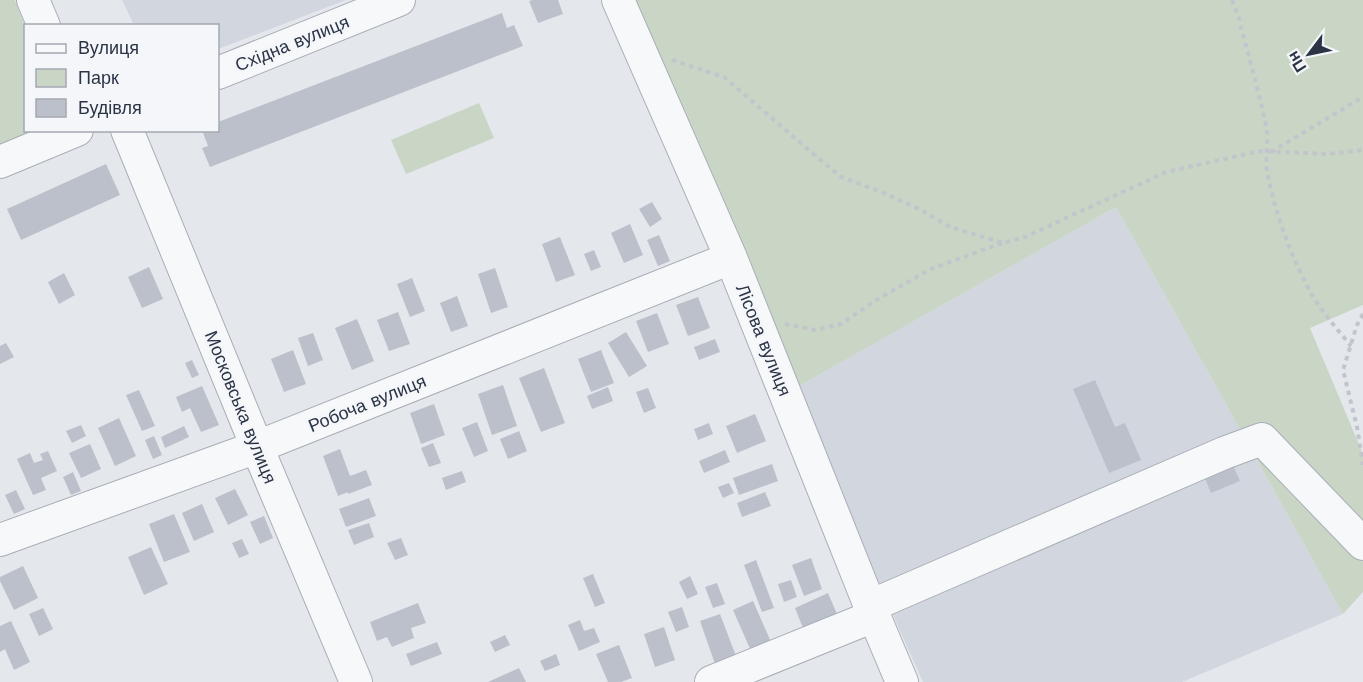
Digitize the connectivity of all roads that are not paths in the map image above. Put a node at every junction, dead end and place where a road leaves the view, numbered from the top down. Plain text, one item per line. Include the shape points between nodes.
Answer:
1 (33, 0) edge
2 (399, 0) edge
3 (618, 0) edge
4 (43, 24) edge
5 (219, 74) edge
6 (72, 132) edge
7 (128, 132) edge
8 (0, 162) edge
9 (731, 258) junction
10 (257, 447) junction
11 (0, 540) edge
12 (1363, 544) edge
13 (872, 611) junction
14 (356, 682) edge
15 (711, 682) edge
16 (902, 682) edge

1 - 4 street
2 - 5 street, Східна вулиця
3 - 9 street, Лісова вулиця
6 - 8 street
7 - 10 street, Московська вулиця
9 - 10 street, Робоча вулиця
9 - 13 street, Лісова вулиця
10 - 11 street, Робоча вулиця
10 - 14 street, Московська вулиця
12 - 13 street via 1262,439
13 - 15 street
13 - 16 street, Лісова вулиця

